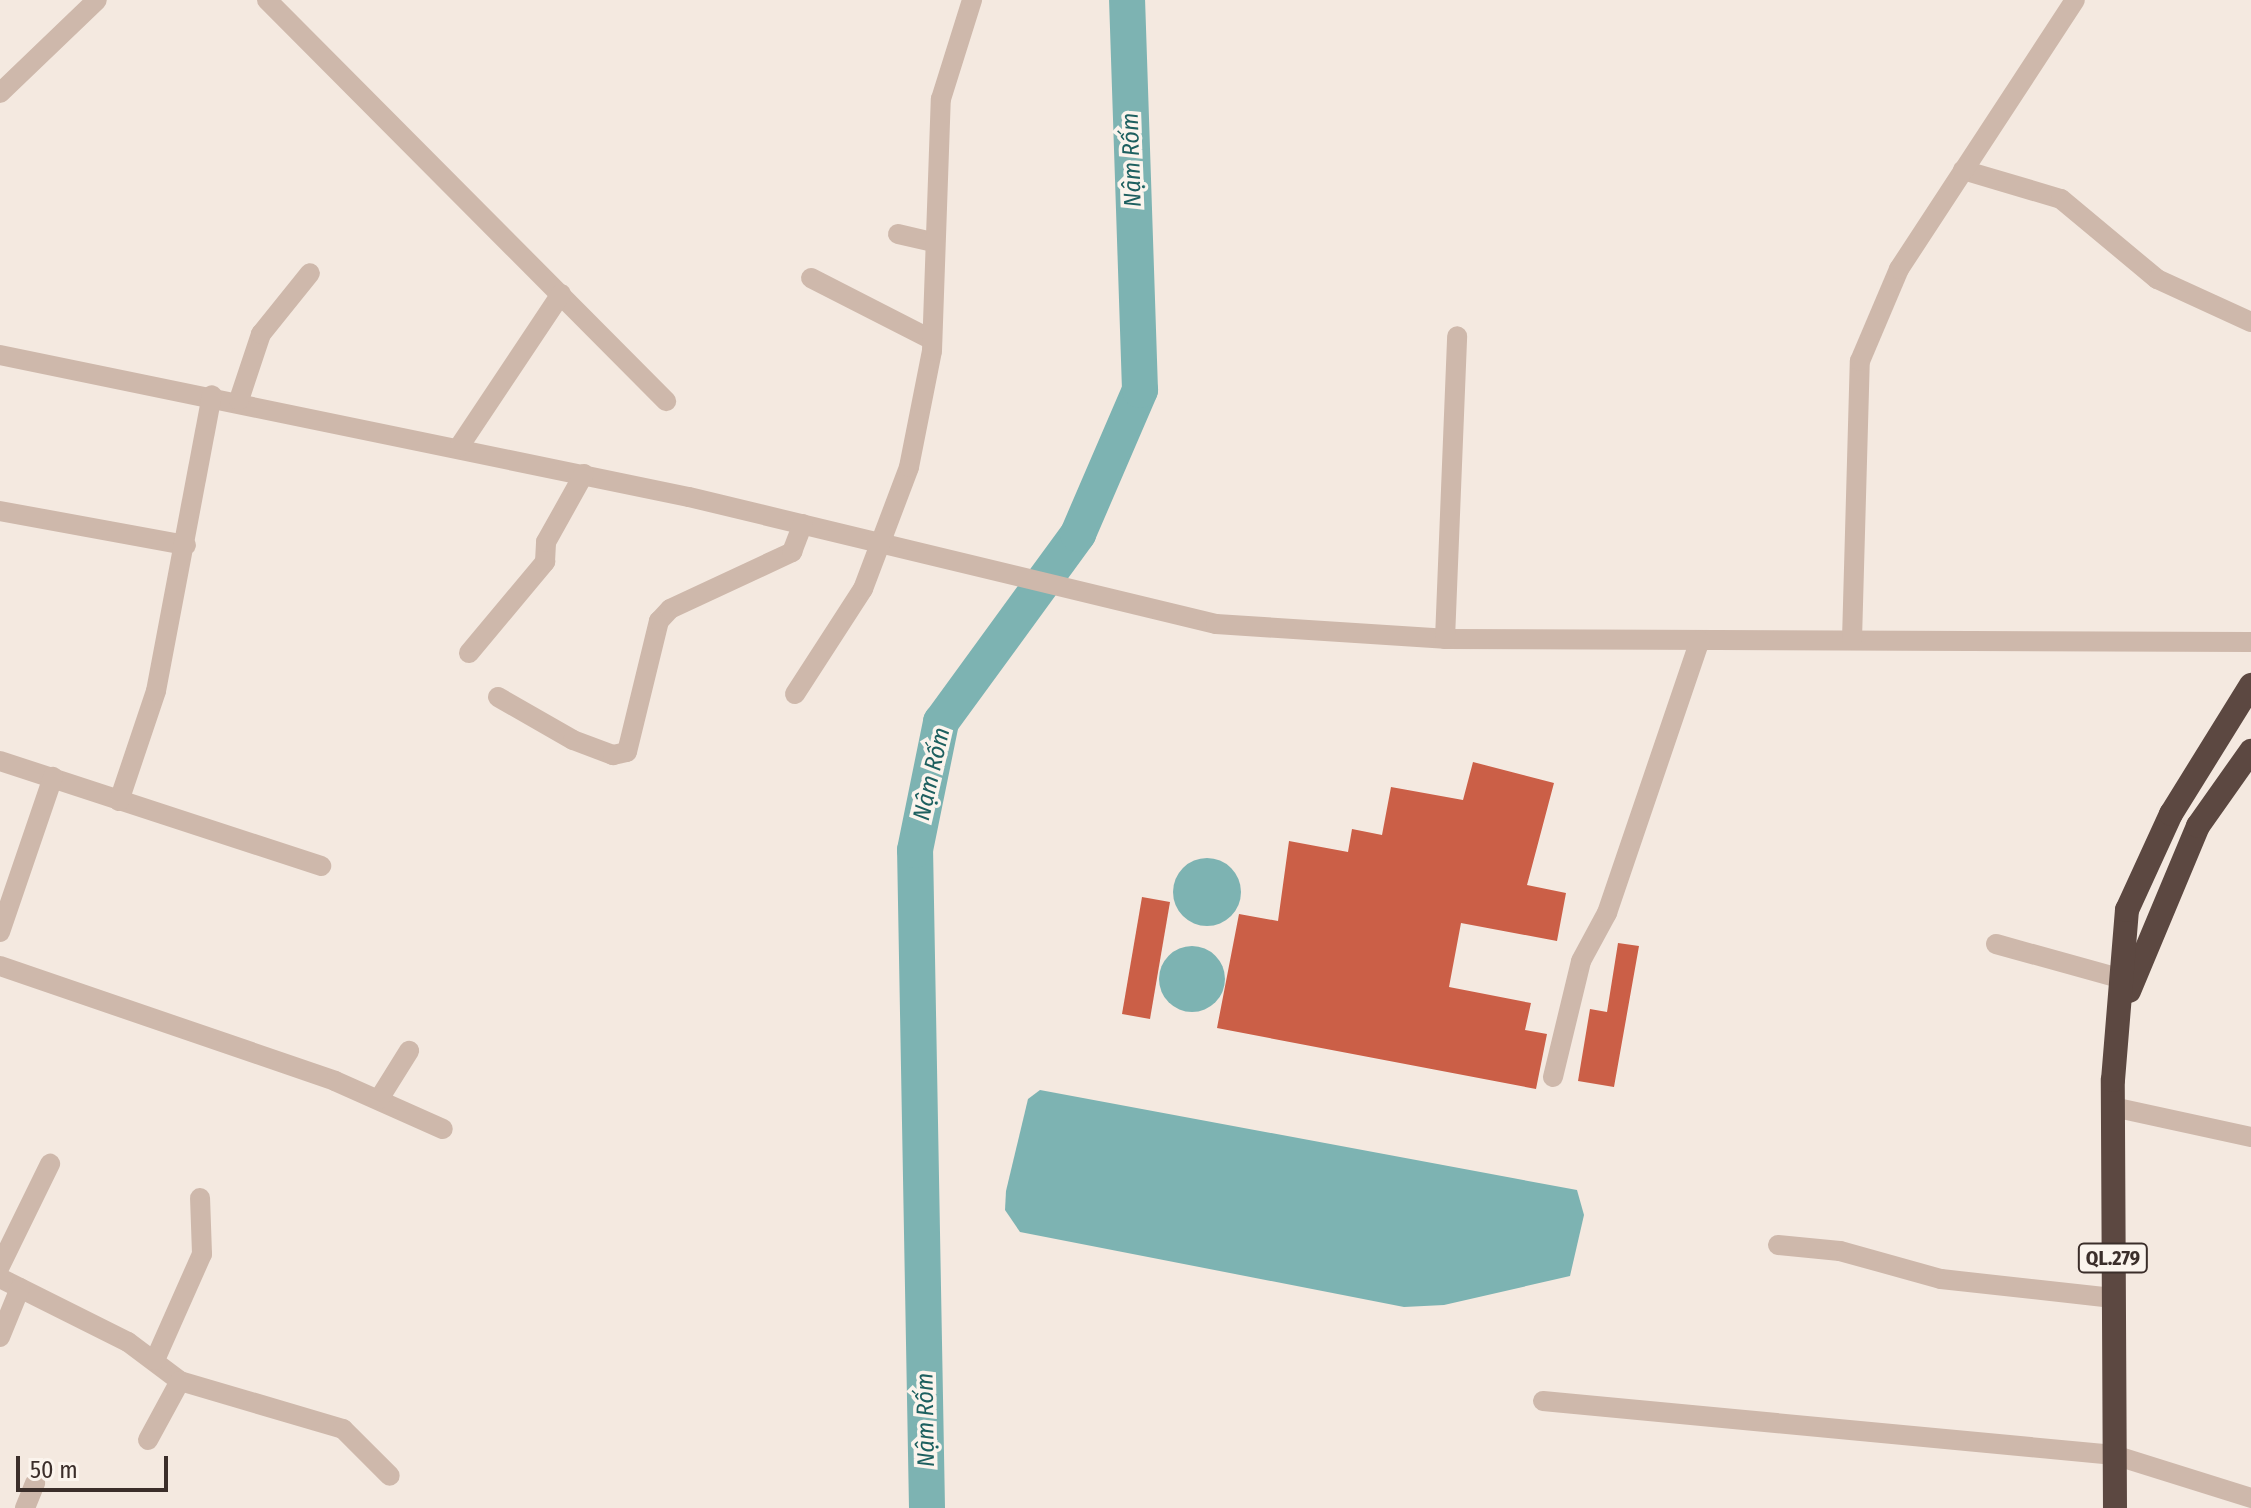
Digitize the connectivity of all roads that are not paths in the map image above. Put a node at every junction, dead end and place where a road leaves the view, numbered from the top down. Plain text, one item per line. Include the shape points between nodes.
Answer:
1 (97, 0) edge
2 (267, 0) edge
3 (972, 0) edge
4 (2075, 0) edge
5 (0, 93) edge
6 (1963, 170) junction
7 (898, 234) dead end
8 (932, 242) junction
9 (310, 273) dead end
10 (811, 278) dead end
11 (561, 294) junction
12 (2251, 322) edge
13 (1457, 336) dead end
14 (932, 340) junction
15 (0, 355) edge
16 (212, 395) junction
17 (239, 400) junction
18 (666, 401) dead end
19 (459, 447) junction
20 (584, 474) junction
21 (0, 511) edge
22 (803, 524) junction
23 (186, 545) junction
24 (894, 546) junction
25 (1445, 639) junction
26 (1700, 640) junction
27 (1852, 640) junction
28 (2251, 642) edge
29 (469, 653) dead end
30 (2251, 685) edge
31 (795, 694) dead end
32 (498, 697) dead end
33 (2251, 751) edge
34 (0, 761) edge
35 (53, 777) junction
36 (119, 801) junction
37 (321, 866) dead end
38 (0, 932) edge
39 (1996, 944) dead end
40 (0, 966) edge
41 (2128, 980) junction
42 (409, 1051) dead end
43 (1553, 1077) dead end
44 (379, 1099) junction
45 (2113, 1107) junction
46 (443, 1129) dead end
47 (2251, 1137) edge
48 (50, 1164) dead end
49 (200, 1198) dead end
50 (1778, 1245) dead end
51 (0, 1266) edge
52 (0, 1278) edge
53 (20, 1288) junction
54 (2113, 1298) junction
55 (0, 1337) edge
56 (155, 1360) junction
57 (180, 1381) junction
58 (1543, 1401) dead end
59 (148, 1440) dead end
60 (2114, 1455) junction
61 (390, 1476) dead end
62 (35, 1483) dead end
63 (2251, 1498) edge
64 (25, 1508) edge
65 (2115, 1508) edge

1 - 5 street
2 - 11 street
3 - 8 street via 941,99
4 - 6 street
6 - 12 street via 2061,199 2157,279
6 - 27 street via 1899,269 1860,361
7 - 8 street
8 - 14 street
9 - 17 street via 261,334
10 - 14 street
11 - 18 street
11 - 19 street
13 - 25 street
14 - 24 street
15 - 16 street
16 - 17 street
16 - 23 street
17 - 19 street
19 - 20 street
20 - 22 street
20 - 29 street via 546,542 545,562
21 - 23 street
22 - 24 street
22 - 32 street via 792,552 670,609 659,621 627,752 613,755 573,740
23 - 36 street via 156,691
24 - 25 street via 1162,614 1280,631
24 - 31 street
25 - 26 street
26 - 27 street
26 - 43 street via 1613,898 1581,961
27 - 28 street
30 - 41 highway, QL.279 via 2144,866 2127,910
33 - 41 highway, QL.279 via 2198,826
34 - 35 street
35 - 36 street
35 - 38 street
36 - 37 street
39 - 41 street
40 - 44 street
41 - 45 highway, QL.279
42 - 44 street
44 - 46 street
45 - 47 street
45 - 54 highway, QL.279
48 - 51 street
49 - 56 street via 202,1254
50 - 54 street via 1840,1251 1941,1279
52 - 53 street
53 - 55 street
53 - 56 street
54 - 60 highway, QL.279
56 - 57 street
57 - 59 street
57 - 61 street via 343,1429
58 - 60 street
60 - 63 street
60 - 65 highway, QL.279
62 - 64 street

